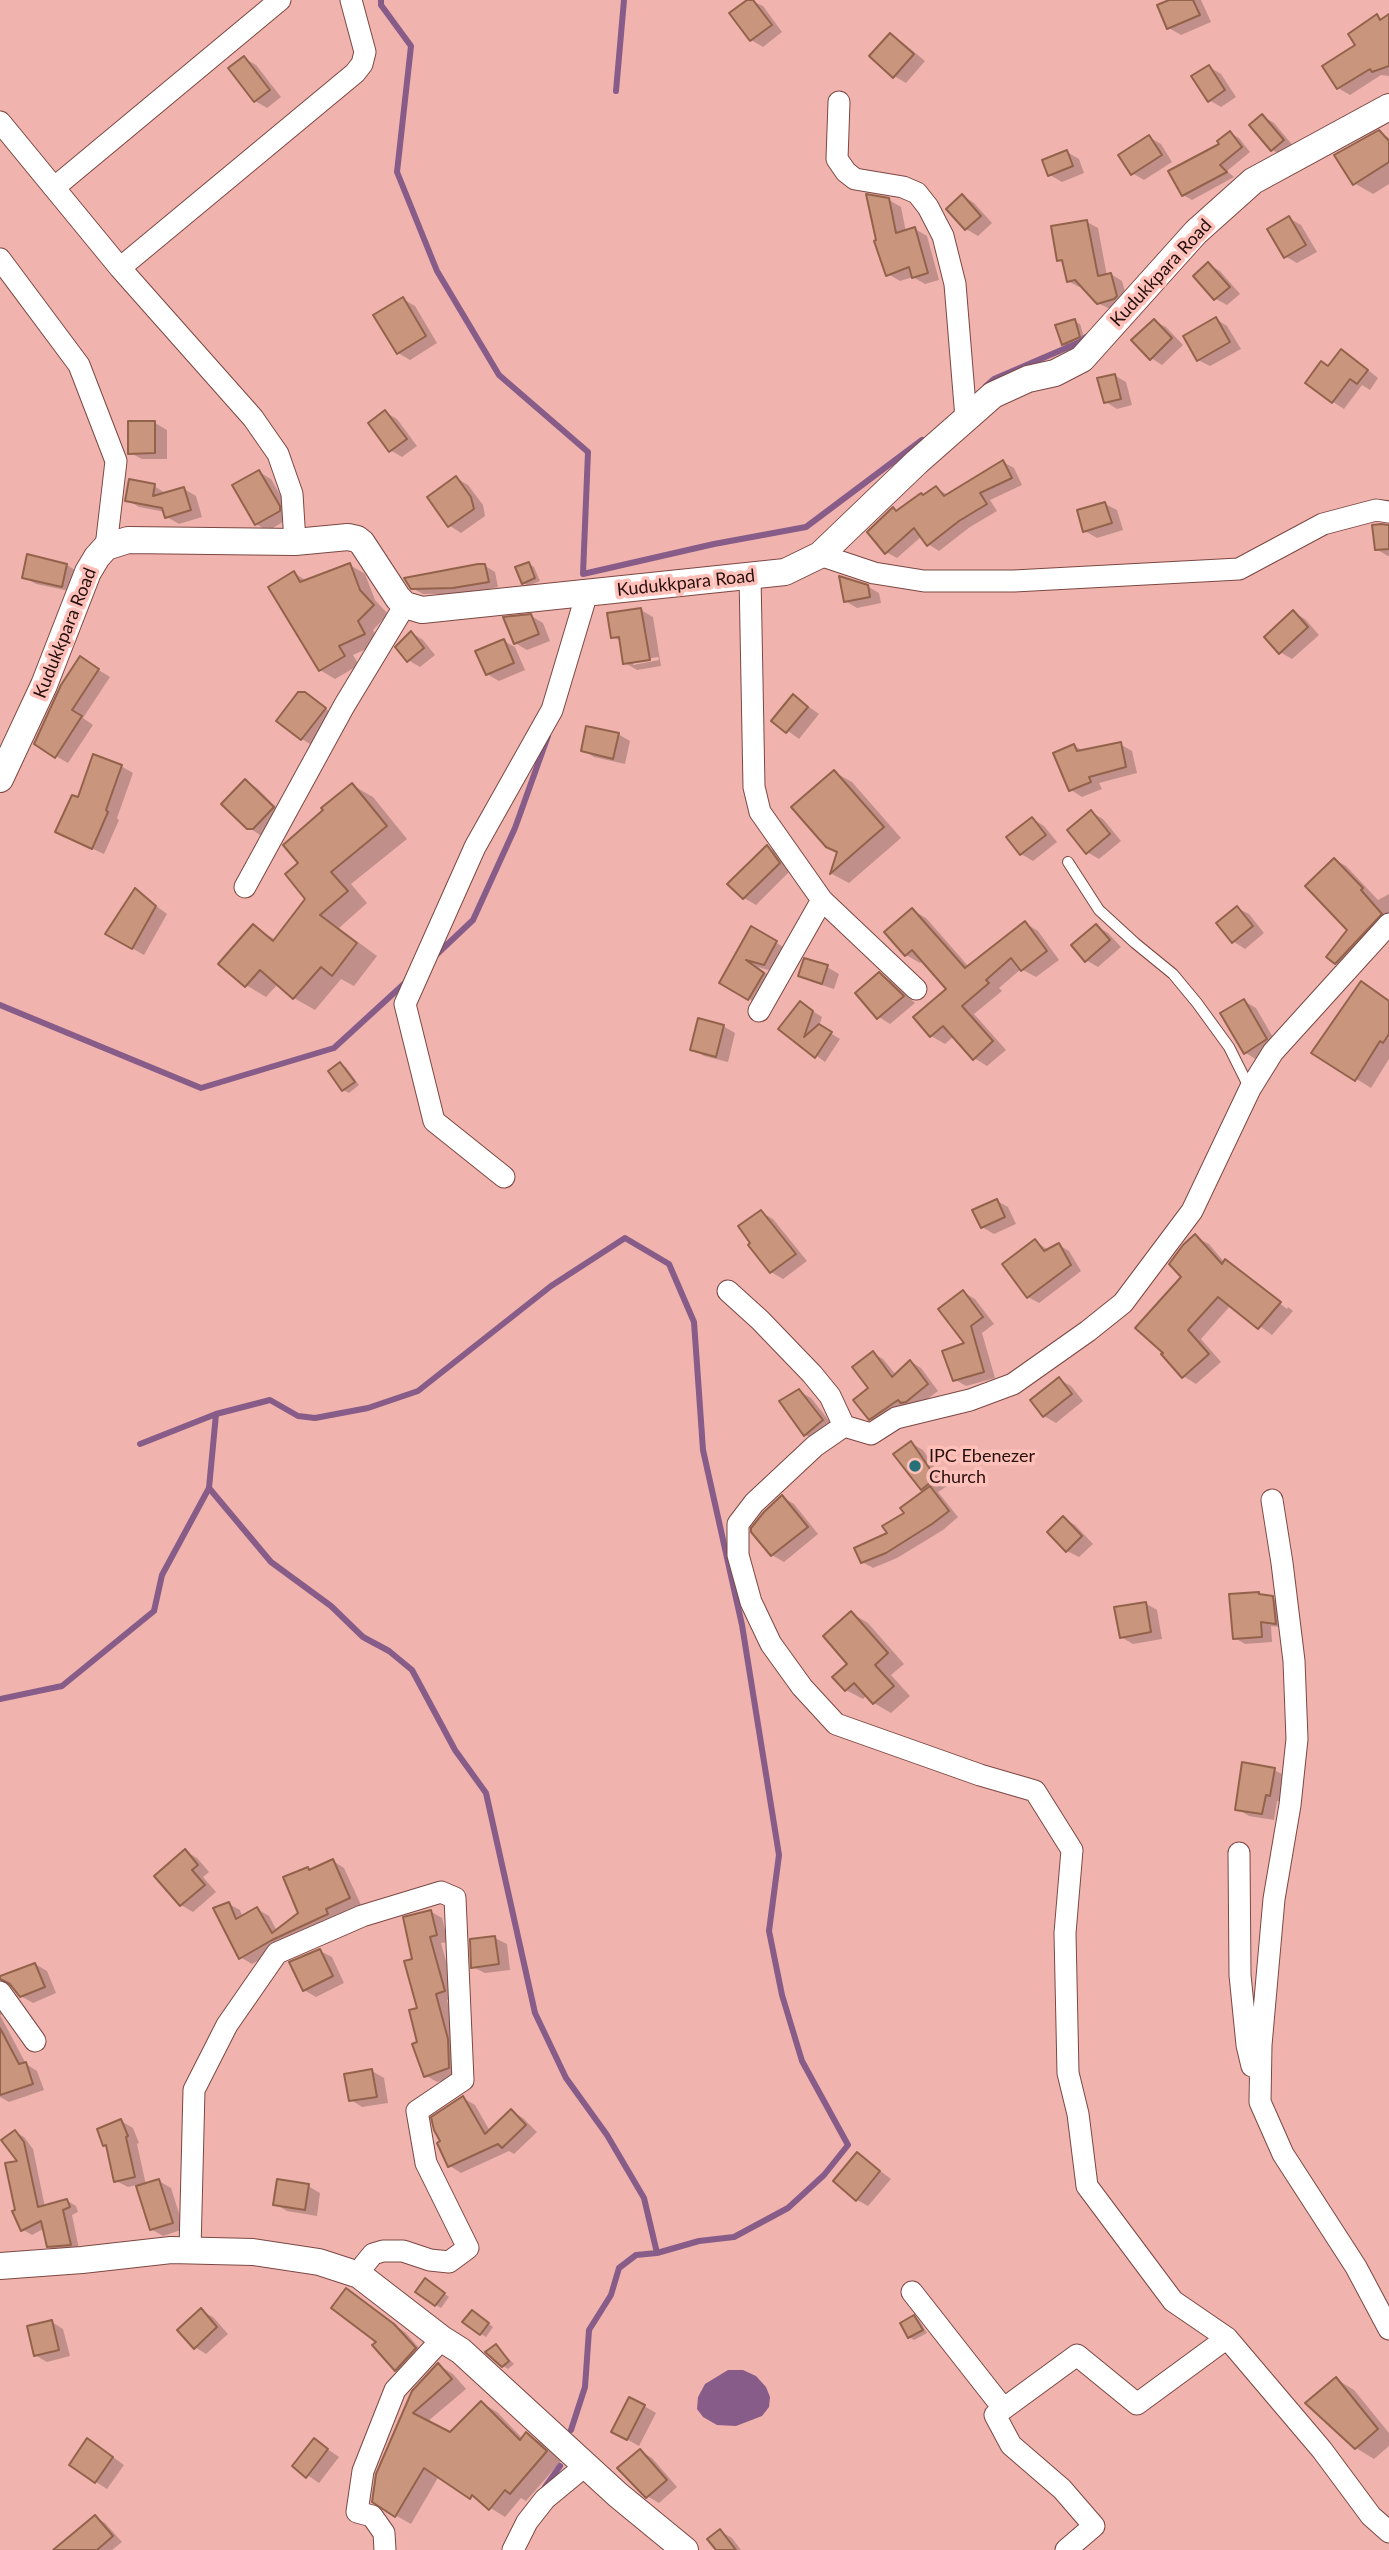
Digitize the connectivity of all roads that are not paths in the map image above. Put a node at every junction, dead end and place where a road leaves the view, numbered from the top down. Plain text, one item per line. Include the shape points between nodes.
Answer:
1 (280, 0) edge
2 (351, 0) edge
3 (839, 102) dead end
4 (1389, 107) edge
5 (0, 122) edge
6 (55, 187) junction
7 (0, 259) edge
8 (120, 268) junction
9 (966, 418) junction
10 (1389, 512) edge
11 (295, 542) junction
12 (106, 547) junction
13 (820, 555) junction
14 (750, 576) junction
15 (587, 593) junction
16 (405, 605) junction
17 (0, 779) edge
18 (1068, 862) dead end
19 (245, 887) dead end
20 (822, 900) junction
21 (1389, 924) edge
22 (916, 989) dead end
23 (759, 1011) dead end
24 (1250, 1089) junction
25 (504, 1177) dead end
26 (728, 1291) dead end
27 (844, 1426) junction
28 (1272, 1500) dead end
29 (1240, 1853) dead end
30 (0, 1992) edge
31 (35, 2041) dead end
32 (1260, 2102) junction
33 (190, 2250) junction
34 (0, 2266) edge
35 (359, 2275) junction
36 (912, 2292) dead end
37 (1389, 2329) edge
38 (1227, 2338) junction
39 (442, 2339) junction
40 (1003, 2408) junction
41 (586, 2466) junction
42 (1389, 2532) edge
43 (385, 2550) edge
44 (513, 2550) edge
45 (685, 2550) edge
46 (1066, 2550) edge

1 - 6 street
2 - 8 street via 365,52 355,73
3 - 9 street via 837,159 846,173 917,193 943,236 955,284
4 - 9 street, Kudukkpara Road via 1253,181 1196,232 1082,359 993,395
5 - 6 street
6 - 8 street
7 - 12 street via 79,365 116,461
8 - 11 street via 253,418 278,454 292,494
9 - 13 street, Kudukkpara Road
10 - 13 street via 1376,510 1323,524 1239,569 924,581 874,573
11 - 12 street, Kudukkpara Road via 128,540
11 - 16 street, Kudukkpara Road via 356,539
12 - 17 street, Kudukkpara Road via 88,572 44,685
13 - 14 street, Kudukkpara Road via 785,572
14 - 15 street, Kudukkpara Road
14 - 20 street via 754,787 760,812
15 - 16 street, Kudukkpara Road via 422,610
15 - 25 street via 552,710 475,847 405,1004 434,1121
16 - 19 street
18 - 24 lane via 1099,910 1173,974 1197,1003 1229,1047
20 - 22 street
20 - 23 street
21 - 24 street via 1273,1052
24 - 27 street via 1192,1211 1123,1303 1013,1384 896,1418 871,1434
26 - 27 street via 812,1374 830,1396
27 - 38 street via 815,1446 738,1524 738,1555 751,1602 771,1644 836,1724 1035,1791 1072,1850 1065,1933 1068,2073 1087,2186 1173,2301
28 - 32 street via 1294,1661 1297,1739 1274,1899
29 - 32 street via 1240,1975 1247,2045
30 - 31 street
32 - 37 street via 1283,2154 1356,2267
33 - 34 street
33 - 35 street via 253,2252 319,2262
33 - 35 street via 194,2090 227,2025 277,1953 362,1916 441,1892 455,1898 463,2080 417,2110 426,2163 468,2248 449,2262 403,2250 383,2251 373,2254
35 - 39 street
36 - 40 street
38 - 40 street via 1137,2404 1077,2355
38 - 42 street via 1371,2516
39 - 41 street via 461,2351
39 - 43 street via 395,2390 363,2471 357,2512 372,2516 384,2533
40 - 46 street via 995,2414 1010,2445 1062,2489 1094,2526
41 - 44 street via 545,2499
41 - 45 street

